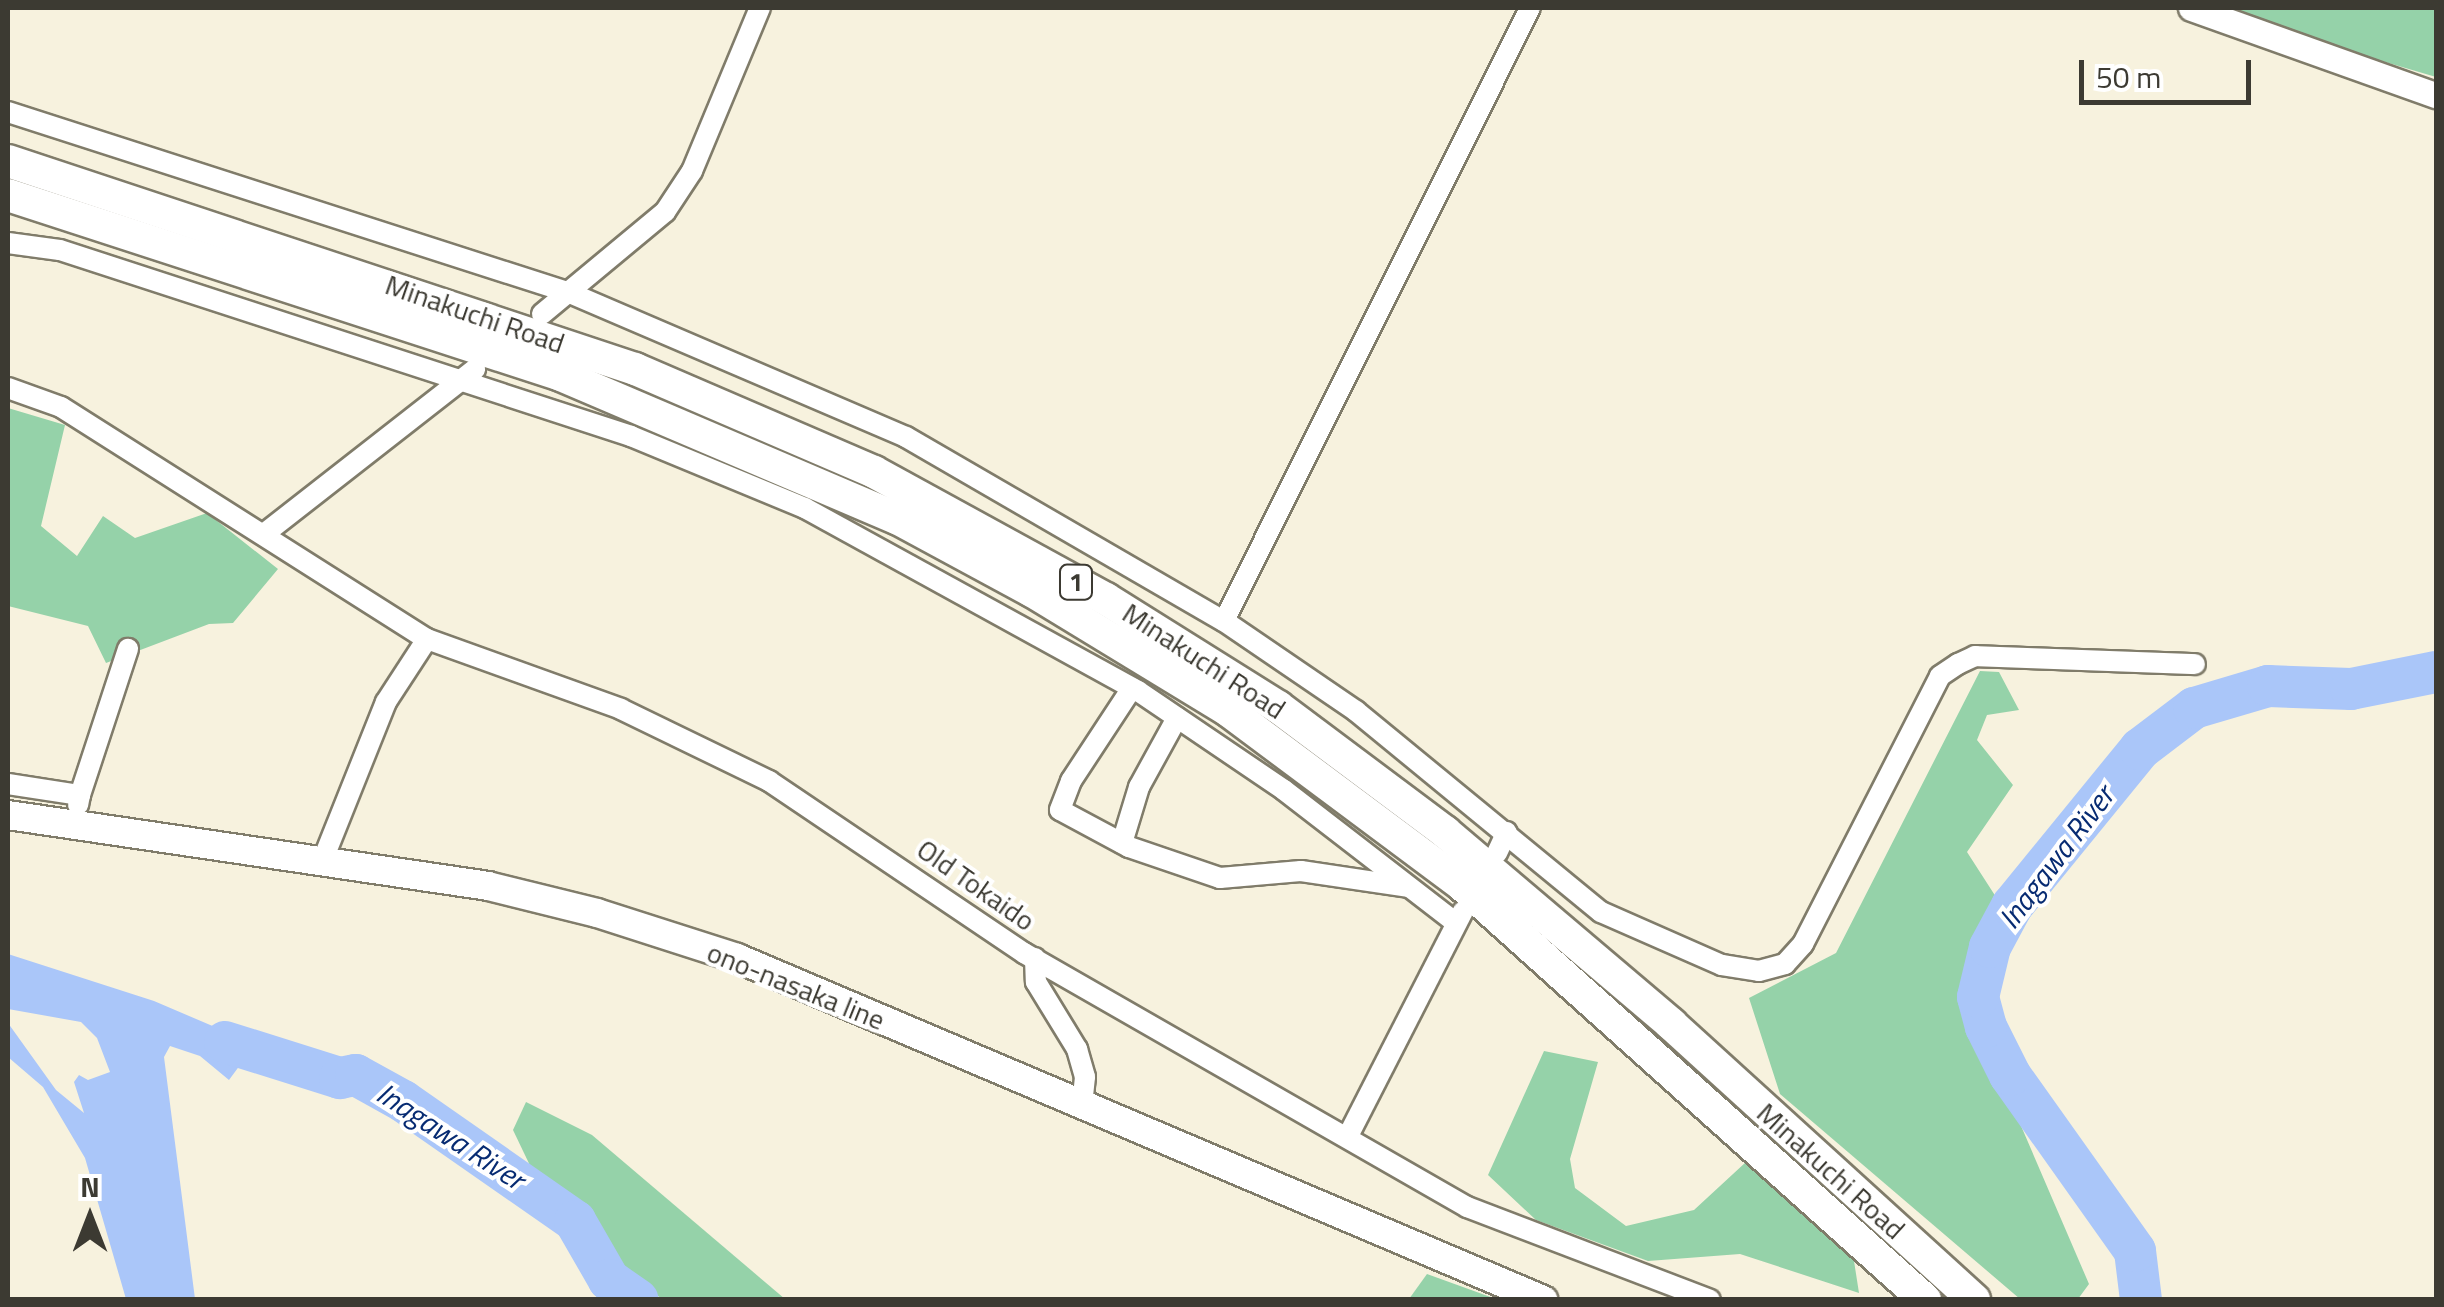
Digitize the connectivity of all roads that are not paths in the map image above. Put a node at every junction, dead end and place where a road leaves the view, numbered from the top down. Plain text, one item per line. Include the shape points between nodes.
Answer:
1 (760, 8) edge
2 (1530, 8) edge
3 (2191, 8) edge
4 (2436, 95) edge
5 (8, 112) edge
6 (8, 161) edge
7 (8, 194) edge
8 (8, 243) edge
9 (570, 293) junction
10 (542, 314) dead end
11 (475, 369) dead end
12 (456, 383) junction
13 (8, 388) edge
14 (264, 534) junction
15 (1224, 620) junction
16 (427, 639) junction
17 (128, 650) dead end
18 (2194, 664) dead end
19 (1132, 688) junction
20 (1177, 718) junction
21 (8, 784) edge
22 (80, 796) junction
23 (8, 815) edge
24 (75, 825) junction
25 (1507, 832) junction
26 (1122, 843) junction
27 (1497, 853) dead end
28 (322, 862) junction
29 (1410, 887) junction
30 (1035, 958) junction
31 (1082, 1105) junction
32 (1349, 1134) junction
33 (1543, 1300) edge
34 (1710, 1300) edge
35 (1924, 1300) edge
36 (1974, 1300) edge

1 - 9 street via 692,171 664,212
2 - 15 street
3 - 4 street
5 - 9 street
6 - 36 highway, Minakuchi Road / 1 via 635,369 874,472 1106,599 1264,698 1445,832 1671,1024
7 - 35 highway, Minakuchi Road / 1 via 561,376 898,518 1047,600 1228,711 1445,872
8 - 12 street via 60,250
9 - 10 street
9 - 15 street via 906,437
11 - 12 street
12 - 14 street
12 - 19 street via 631,436 805,508
13 - 14 street, Old Tokaido via 61,407
14 - 16 street, Old Tokaido
15 - 25 street via 1356,711
16 - 28 street via 386,702
16 - 30 street, Old Tokaido via 621,709 722,755 820,812
17 - 22 street
18 - 25 street via 1975,656 1940,676 1803,944 1785,964 1759,971 1722,965 1601,912
19 - 20 street
19 - 26 street via 1071,781 1060,810
20 - 26 street via 1140,786
20 - 29 street
21 - 22 street
22 - 24 street
23 - 24 main road, ono-nasaka line
24 - 28 main road, ono-nasaka line
25 - 27 street
26 - 29 street via 1220,878 1301,872
28 - 31 main road, ono-nasaka line via 488,886 597,913 737,958
29 - 32 street via 1460,917
30 - 31 street via 1036,982 1078,1049
30 - 32 street, Old Tokaido
31 - 33 main road, ono-nasaka line
32 - 34 street, Old Tokaido via 1467,1207

